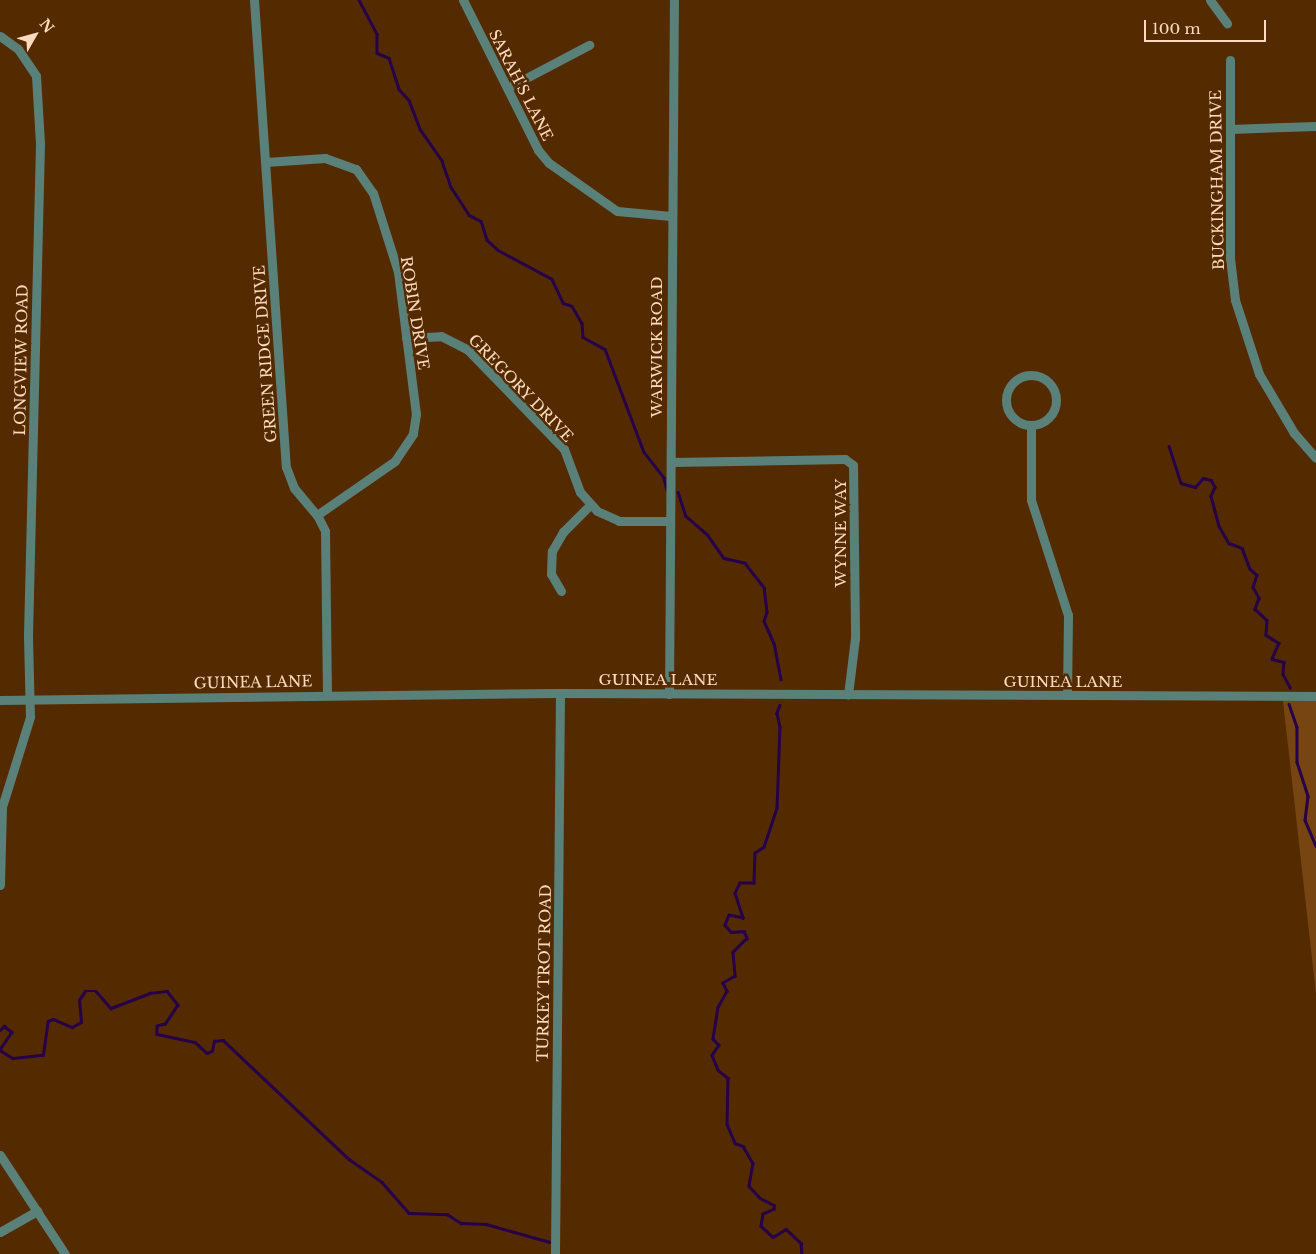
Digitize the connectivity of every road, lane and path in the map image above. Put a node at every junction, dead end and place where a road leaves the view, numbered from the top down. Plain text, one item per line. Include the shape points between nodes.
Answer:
1 (254, 0) edge
2 (463, 0) edge
3 (674, 0) edge
4 (1210, 0) edge
5 (1227, 23) dead end
6 (0, 36) edge
7 (589, 45) dead end
8 (1230, 60) dead end
9 (507, 88) junction
10 (1316, 126) edge
11 (1230, 128) junction
12 (266, 162) junction
13 (671, 216) junction
14 (406, 338) junction
15 (1030, 426) junction
16 (1316, 458) edge
17 (670, 462) junction
18 (590, 505) junction
19 (317, 515) junction
20 (670, 521) junction
21 (560, 591) dead end
22 (560, 693) junction
23 (669, 694) junction
24 (327, 695) junction
25 (848, 695) junction
26 (1067, 695) junction
27 (1316, 696) edge
28 (29, 699) junction
29 (0, 700) edge
30 (0, 885) edge
31 (0, 1155) edge
32 (37, 1211) junction
33 (0, 1232) edge
34 (65, 1254) edge
35 (555, 1254) edge

1 - 12 street, GREEN RIDGE DRIVE
2 - 9 street, SARAH'S LANE
3 - 13 street, WARWICK ROAD
4 - 5 street
6 - 28 street, LONGVIEW ROAD via 25,57 36,76 39,130
7 - 9 street
8 - 11 street, BUCKINGHAM DRIVE
9 - 13 street, SARAH'S LANE via 549,163 617,211
10 - 11 street
11 - 16 street, BUCKINGHAM DRIVE via 1230,258 1241,324 1267,388 1294,433
12 - 14 street, ROBIN DRIVE via 330,159 347,164 363,177 373,193 398,272
12 - 19 street, GREEN RIDGE DRIVE via 286,467 294,488
13 - 17 street, WARWICK ROAD
14 - 18 street, GREGORY DRIVE via 441,336 468,350 564,449 580,492
14 - 19 street, ROBIN DRIVE via 416,414 410,442 395,461
15 - 15 street via 1048,419 1056,401 1048,382 1032,375 1017,379 1006,399 1011,416
15 - 26 street via 1031,500 1068,615
17 - 20 street, WARWICK ROAD
17 - 25 street, WYNNE WAY via 845,459 853,465 855,638
18 - 20 street, GREGORY DRIVE via 619,521
18 - 21 street via 563,532 552,550 552,574
19 - 24 street, GREEN RIDGE DRIVE via 325,531 327,550
20 - 23 street, WARWICK ROAD
22 - 23 street, GUINEA LANE
22 - 24 street, GUINEA LANE
22 - 35 street, TURKEY TROT ROAD
23 - 25 street, GUINEA LANE
24 - 28 street, GUINEA LANE
25 - 26 street, GUINEA LANE
26 - 27 street, GUINEA LANE
28 - 29 street, GUINEA LANE
28 - 30 street, LONGVIEW ROAD via 28,726 2,806
31 - 32 street
32 - 33 street
32 - 34 street

